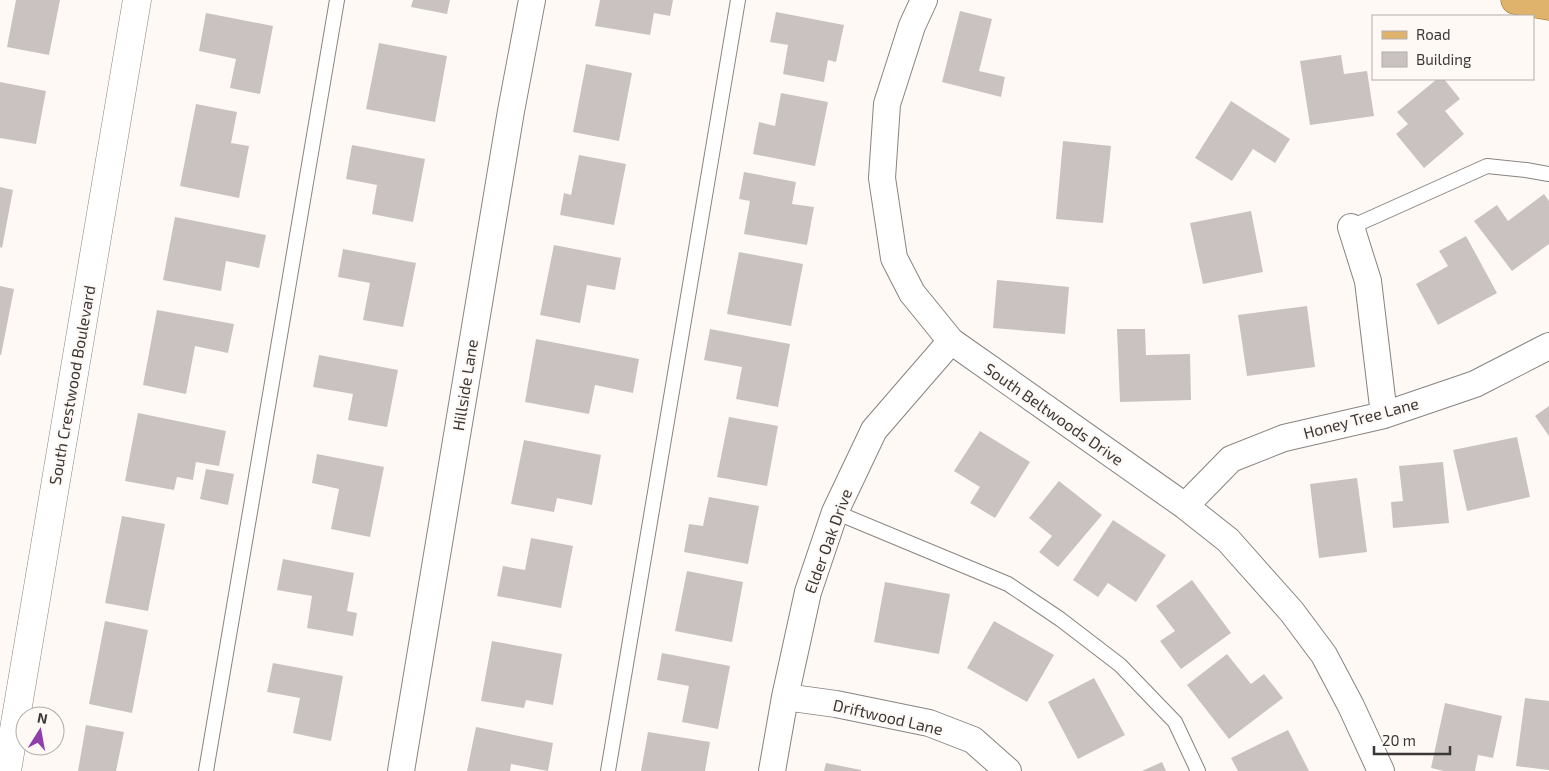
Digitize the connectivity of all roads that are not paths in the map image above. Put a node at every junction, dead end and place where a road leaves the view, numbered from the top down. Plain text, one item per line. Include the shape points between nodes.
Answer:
1 (137, 0) edge
2 (337, 0) edge
3 (532, 0) edge
4 (738, 0) edge
5 (924, 0) edge
6 (1514, 0) edge
7 (1549, 6) edge
8 (1549, 174) edge
9 (1351, 227) joint
10 (951, 341) junction
11 (1549, 346) edge
12 (1384, 415) junction
13 (1185, 506) junction
14 (835, 512) junction
15 (785, 696) junction
16 (7, 771) edge
17 (206, 771) edge
18 (401, 771) edge
19 (608, 771) edge
20 (772, 771) edge
21 (1008, 771) edge
22 (1198, 771) edge
23 (1380, 771) edge

1 - 16 street, South Crestwood Boulevard
2 - 17 lane
3 - 18 street, Hillside Lane
4 - 19 lane
5 - 10 street, South Beltwoods Drive via 912,26 887,104 882,178 894,258 912,293
6 - 7 main road
8 - 9 lane via 1487,166
9 - 12 street via 1368,281
10 - 13 street, South Beltwoods Drive
10 - 14 street, Elder Oak Drive via 874,430
11 - 12 street, Honey Tree Lane via 1476,384
12 - 13 street, Honey Tree Lane via 1284,438 1231,459
13 - 23 street, South Beltwoods Drive via 1228,540 1292,612 1324,655 1352,706
14 - 15 street, Elder Oak Drive via 808,592
14 - 22 lane via 1008,584 1060,619 1120,665 1175,722
15 - 20 street, Elder Oak Drive
15 - 21 street, Driftwood Lane via 929,723 973,740

